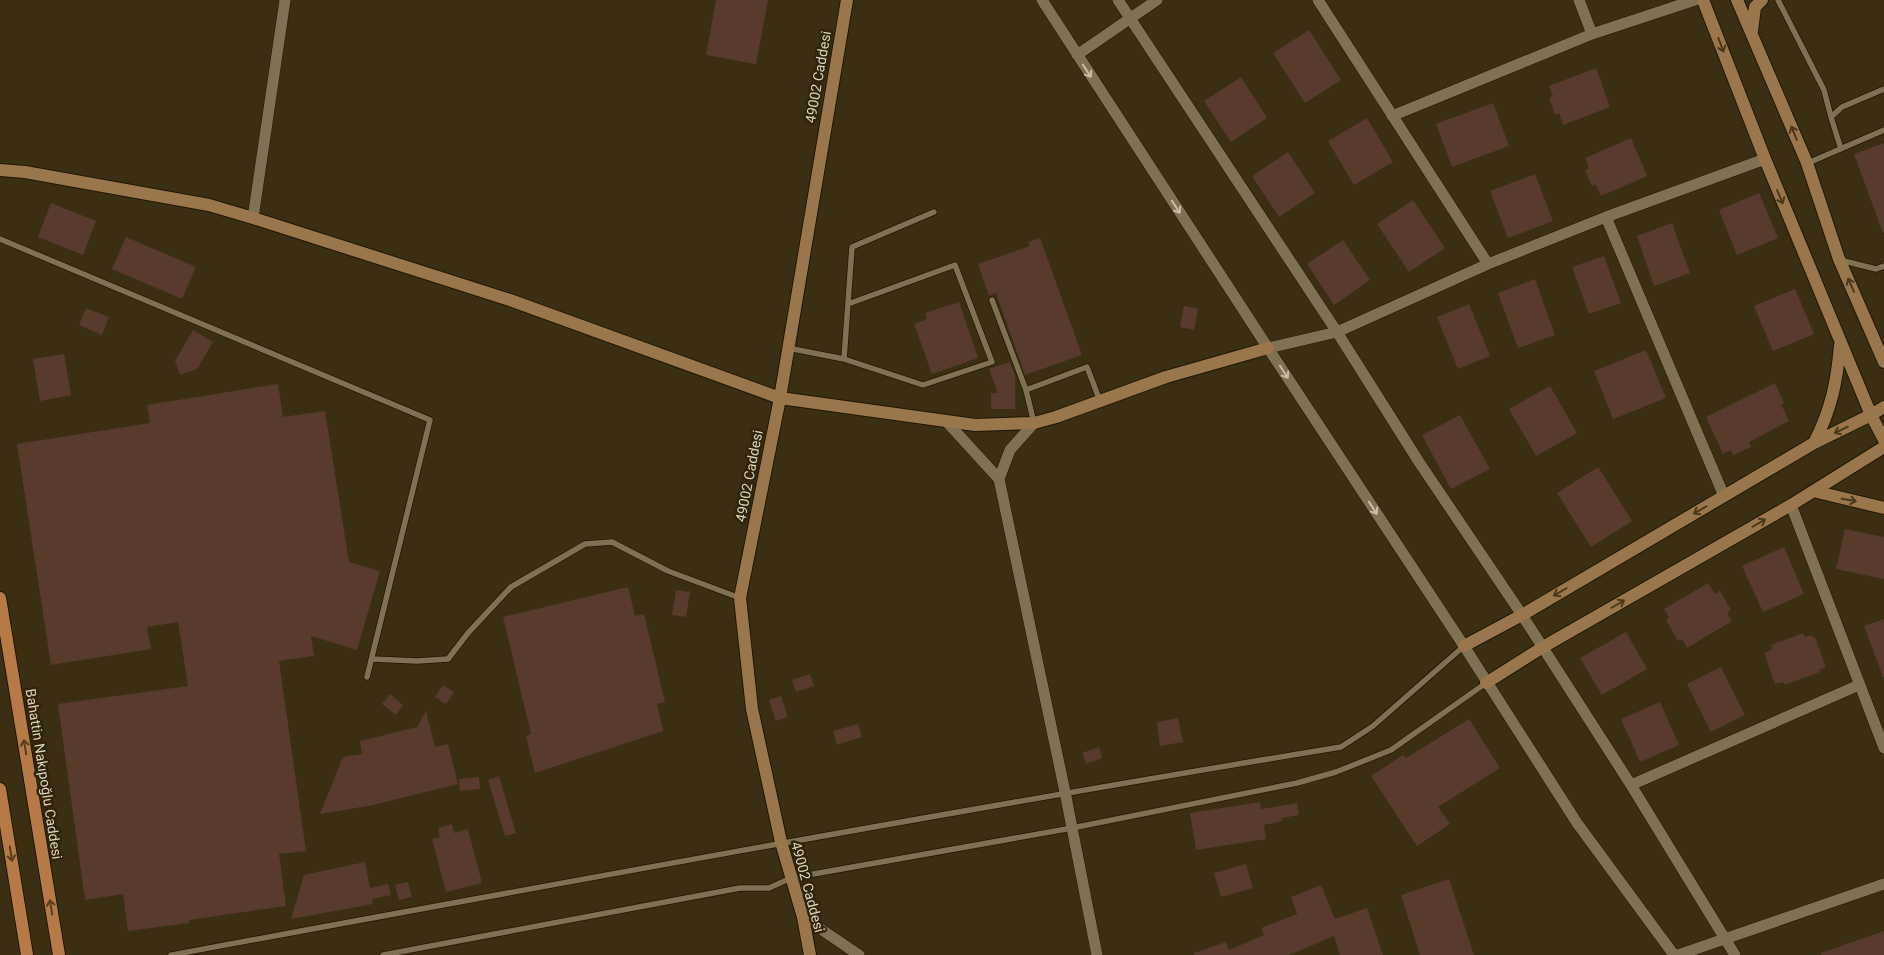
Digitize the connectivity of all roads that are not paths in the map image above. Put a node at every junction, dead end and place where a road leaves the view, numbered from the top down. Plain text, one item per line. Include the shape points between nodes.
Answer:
1 (285, 0) edge
2 (847, 0) edge
3 (1042, 0) edge
4 (1118, 0) edge
5 (1157, 0) edge
6 (1318, 0) edge
7 (1579, 0) edge
8 (1695, 0) edge
9 (1703, 0) edge
10 (1737, 0) edge
11 (1762, 0) edge
12 (1778, 0) edge
13 (1130, 18) junction
14 (1592, 34) junction
15 (1752, 34) junction
16 (1076, 55) junction
17 (1884, 90) edge
18 (1392, 116) junction
19 (1831, 117) junction
20 (1884, 130) edge
21 (1841, 149) junction
22 (1765, 159) junction
23 (1806, 164) junction
24 (0, 170) edge
25 (25, 172) junction
26 (0, 177) edge
27 (934, 212) dead end
28 (1606, 217) junction
29 (253, 218) junction
30 (0, 238) edge
31 (1839, 259) junction
32 (1488, 264) junction
33 (1884, 266) edge
34 (992, 300) dead end
35 (848, 304) junction
36 (1865, 317) junction
37 (1336, 332) junction
38 (1884, 336) edge
39 (1841, 343) junction
40 (788, 348) junction
41 (1268, 348) junction
42 (844, 359) junction
43 (1884, 362) edge
44 (1026, 390) junction
45 (780, 398) junction
46 (1100, 401) junction
47 (1884, 407) edge
48 (1871, 415) junction
49 (946, 421) junction
50 (1034, 423) junction
51 (1884, 440) edge
52 (1814, 443) junction
53 (1884, 448) edge
54 (999, 479) junction
55 (1813, 491) junction
56 (1724, 496) junction
57 (1791, 505) junction
58 (1884, 508) edge
59 (0, 598) edge
60 (740, 598) junction
61 (1522, 614) junction
62 (1464, 646) junction
63 (1542, 647) junction
64 (372, 659) junction
65 (367, 676) dead end
66 (1486, 683) junction
67 (1859, 685) junction
68 (1884, 748) edge
69 (1631, 785) junction
70 (0, 789) edge
71 (1065, 792) junction
72 (1072, 828) junction
73 (781, 842) junction
74 (791, 878) junction
75 (1884, 884) edge
76 (803, 917) junction
77 (1725, 939) junction
78 (27, 955) edge
79 (59, 955) edge
80 (171, 955) edge
81 (383, 955) edge
82 (810, 955) edge
83 (859, 955) edge
84 (1097, 955) edge
85 (1674, 955) edge
86 (1678, 955) edge
87 (1735, 955) edge

1 - 29 street
2 - 40 street, 49002 Caddesi
3 - 16 street
4 - 13 street
5 - 13 street
6 - 18 street
7 - 14 street
8 - 14 street
9 -> 22 street
10 - 15 street
11 - 15 street via 1754,6
12 - 19 lane via 1824,90
13 - 16 street
13 - 37 street
14 - 18 street
23 -> 15 street
16 -> 41 street
17 - 19 lane via 1842,107
18 - 32 street
19 - 21 lane
20 - 21 lane
21 - 23 lane
22 - 28 street
22 -> 39 street
23 - 31 street
24 - 25 street
25 - 26 street
25 - 29 street via 208,205
27 - 35 lane via 852,247
28 - 32 street
28 - 56 street
29 - 45 street via 510,300
30 - 64 lane via 430,420
31 - 33 lane via 1876,269
36 -> 31 street
32 - 37 street
34 - 44 lane
35 - 42 lane
35 - 42 lane via 956,265 992,362 923,385
36 - 38 street
36 - 43 street
37 - 41 street
37 - 61 street
39 - 48 street
39 - 52 street via 1830,410
40 - 42 lane
40 - 45 street, 49002 Caddesi
41 - 46 street via 1166,377
41 -> 62 street
44 - 46 lane via 1087,368
44 - 50 lane
45 - 49 street
45 - 60 street, 49002 Caddesi
46 - 50 street
47 - 48 street
48 - 51 street
48 -> 52 street
49 - 50 street via 975,425
49 - 54 street
50 - 54 street via 1010,450
52 - 56 street
53 - 55 street
54 - 71 street
55 - 57 street
55 -> 58 street
56 -> 61 street
63 -> 57 street
57 - 67 street
79 -> 59 main road, Bahattin Nakıpoğlu Caddesi
60 - 64 lane via 668,571 612,542 585,544 511,587 448,659
60 - 73 street, 49002 Caddesi via 752,709
61 - 62 street
61 - 63 street
62 - 66 street
62 - 71 lane via 1373,726 1341,747
63 - 66 street
63 - 69 street
64 - 65 lane
66 - 72 lane via 1391,750 1359,764 1297,783
66 - 85 street via 1577,823
67 - 68 street
67 - 69 street
69 - 77 street
70 -> 78 main road
71 - 72 street
71 - 73 lane
72 - 74 lane
72 - 84 street
73 - 74 street, 49002 Caddesi
73 - 80 lane
74 - 76 street, 49002 Caddesi
74 - 81 lane via 769,888 740,888
75 - 77 street
76 - 82 street, 49002 Caddesi
76 - 83 street
77 - 86 street
77 - 87 street

